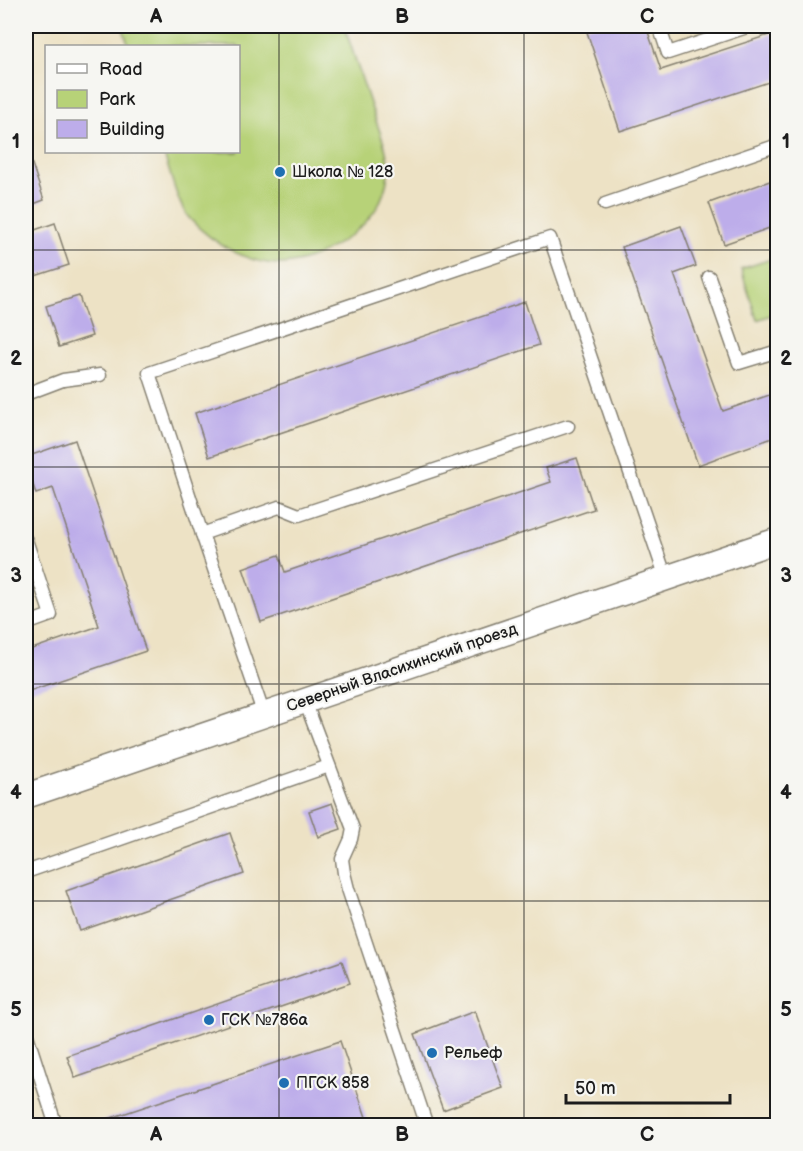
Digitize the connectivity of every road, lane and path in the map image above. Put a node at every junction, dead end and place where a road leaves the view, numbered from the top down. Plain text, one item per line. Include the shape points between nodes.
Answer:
1 (659, 26) edge
2 (750, 26) edge
3 (777, 145) edge
4 (605, 204) dead end
5 (709, 277) dead end
6 (777, 351) edge
7 (100, 375) dead end
8 (26, 394) edge
9 (568, 426) dead end
10 (202, 534) junction
11 (26, 540) edge
12 (777, 540) edge
13 (666, 578) junction
14 (26, 624) edge
15 (305, 701) junction
16 (264, 715) junction
17 (329, 766) junction
18 (26, 796) edge
19 (26, 872) edge
20 (26, 1032) edge
21 (56, 1125) edge
22 (427, 1125) edge

1 - 2 lane via 668,53
3 - 4 lane
5 - 6 lane via 739,363
7 - 8 lane via 63,381
9 - 10 lane via 299,515 279,507
10 - 13 lane via 149,373 550,238
10 - 16 lane
11 - 14 lane via 51,615
12 - 13 street, Северный Власихинский проезд
13 - 15 street, Северный Власихинский проезд
15 - 16 street, Северный Власихинский проезд
15 - 17 lane
16 - 18 street, Северный Власихинский проезд
17 - 19 lane
17 - 22 lane via 352,829 342,859 344,873
20 - 21 lane

